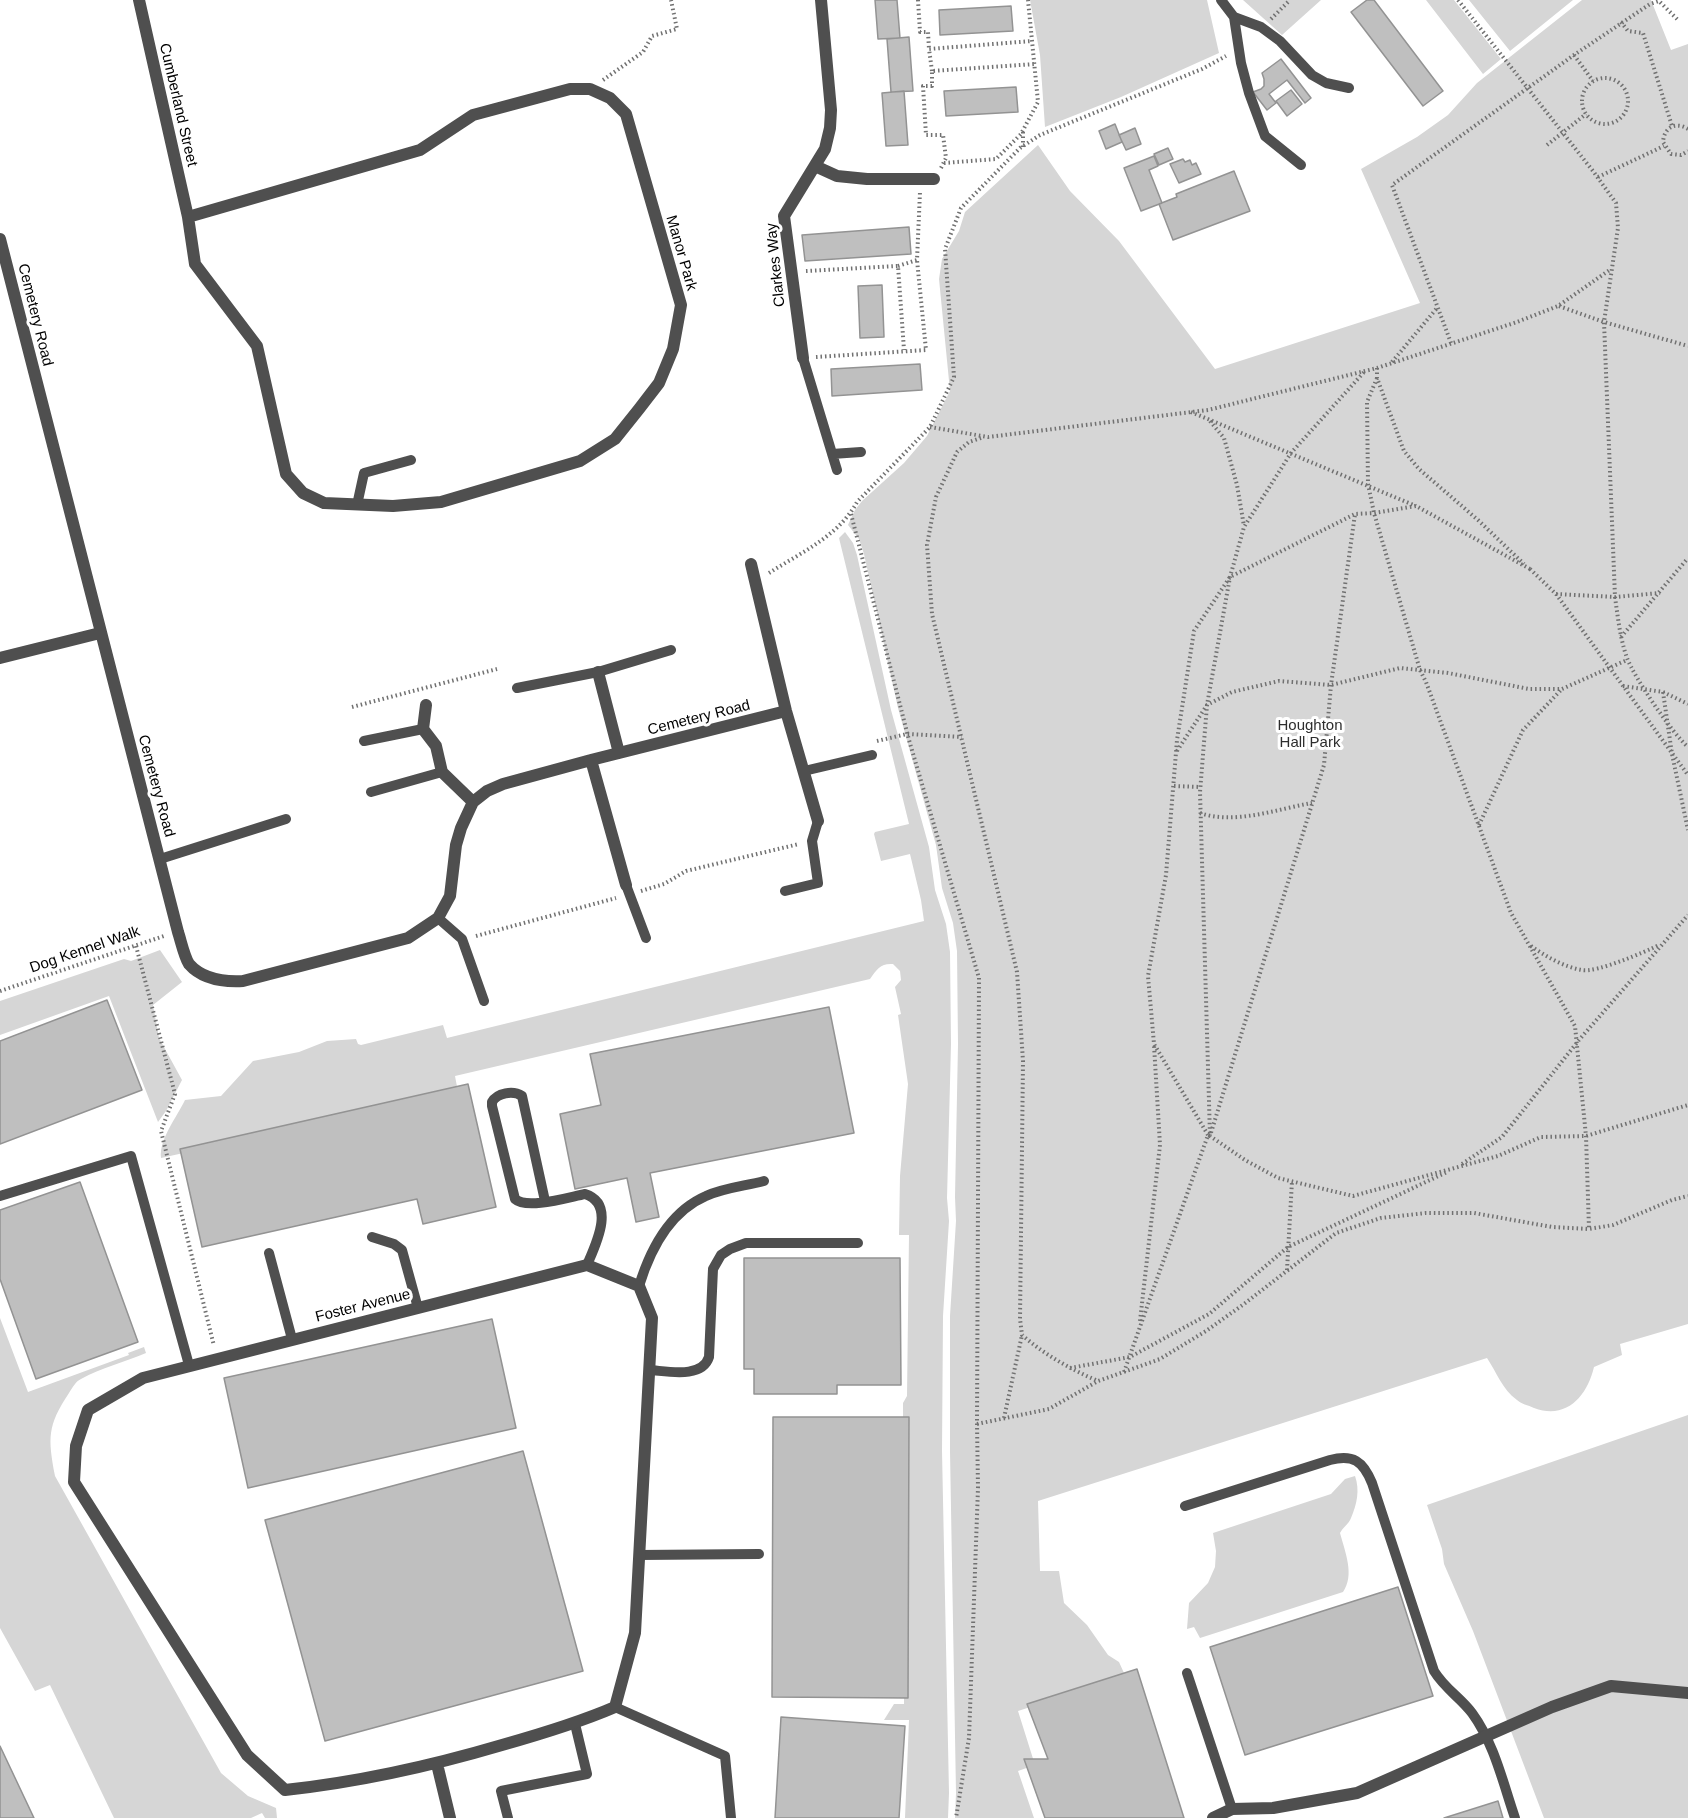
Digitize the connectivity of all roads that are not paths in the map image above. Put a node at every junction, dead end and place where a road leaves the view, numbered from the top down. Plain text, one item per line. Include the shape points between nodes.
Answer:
1 (139, 0) edge
2 (821, 0) edge
3 (1221, 0) edge
4 (1234, 17) junction
5 (1349, 88) dead end
6 (1300, 165) dead end
7 (815, 166) junction
8 (934, 179) road end
9 (188, 218) junction
10 (0, 239) edge
11 (803, 358) joint
12 (861, 452) dead end
13 (832, 454) junction
14 (411, 460) dead end
15 (837, 470) dead end
16 (357, 505) junction
17 (751, 564) dead end
18 (100, 633) junction
19 (671, 650) dead end
20 (0, 658) edge
21 (598, 672) junction
22 (517, 688) dead end
23 (426, 705) dead end
24 (786, 711) junction
25 (423, 729) junction
26 (364, 741) dead end
27 (619, 753) junction
28 (872, 755) dead end
29 (591, 760) junction
30 (804, 771) junction
31 (442, 772) junction
32 (371, 792) dead end
33 (473, 802) junction
34 (286, 819) dead end
35 (818, 821) joint
36 (160, 859) junction
37 (626, 885) joint
38 (785, 891) dead end
39 (438, 918) junction
40 (646, 938) dead end
41 (484, 1001) dead end
42 (764, 1181) dead end
43 (0, 1196) edge
44 (545, 1201) junction
45 (372, 1237) dead end
46 (858, 1243) dead end
47 (269, 1253) dead end
48 (587, 1265) junction
49 (639, 1286) junction
50 (418, 1308) junction
51 (292, 1339) junction
52 (189, 1365) junction
53 (649, 1370) junction
54 (1185, 1506) dead end
55 (759, 1554) dead end
56 (639, 1555) junction
57 (1187, 1672) dead end
58 (1688, 1693) edge
59 (615, 1707) junction
60 (575, 1724) junction
61 (1486, 1736) junction
62 (437, 1764) junction
63 (1232, 1809) junction
64 (450, 1818) edge
65 (508, 1818) edge
66 (731, 1818) edge
67 (1213, 1818) edge
68 (1515, 1818) edge

1 - 9 street, Cumberland Street
2 - 7 street, Clarkes Way via 831,110 825,149
3 - 4 lane
4 - 5 lane via 1261,27 1280,40 1312,75
4 - 6 lane via 1249,93 1265,136
7 - 8 street via 837,176
7 - 11 street, Clarkes Way via 784,216
9 - 16 street, Manor Park via 195,264 257,346 286,474 303,493 324,503
9 - 16 street, Manor Park via 420,150 473,115 570,90 590,89 610,98 626,114 681,305 673,350 659,383 615,439 580,461 441,502
10 - 18 street, Cemetery Road
11 - 13 lane
12 - 13 lane
13 - 15 lane
14 - 16 lane via 364,473
17 - 24 street
18 - 20 street
18 - 36 street, Cemetery Road
19 - 21 lane
21 - 22 lane
21 - 27 street
23 - 25 street
24 - 27 street, Cemetery Road
24 - 30 street
25 - 26 lane
25 - 31 street via 436,746
27 - 29 street, Cemetery Road
28 - 30 lane
29 - 33 street, Cemetery Road via 503,784
29 - 37 street
30 - 35 street
31 - 32 lane
31 - 33 street
33 - 39 street via 460,828 450,896
34 - 36 lane
35 - 38 lane via 812,841 818,883
36 - 39 street, Cemetery Road via 189,963 208,977 225,982 243,981 408,938
37 - 40 lane
39 - 41 lane via 462,939
42 - 49 lane via 707,1195 691,1204 658,1240
43 - 52 lane via 131,1156
44 - 44 lane via 524,1204 515,1199 492,1106 498,1095 522,1096
44 - 48 lane via 585,1194 598,1202 601,1231
45 - 50 lane via 402,1250
46 - 53 lane via 746,1243 730,1249 713,1269 707,1365 699,1370
47 - 51 lane
48 - 49 street
48 - 50 street, Foster Avenue
49 - 53 street via 652,1318
50 - 51 street, Foster Avenue
51 - 52 street, Foster Avenue
52 - 62 street, Foster Avenue via 143,1378 88,1410 76,1446 74,1482 85,1501 247,1755 285,1790
53 - 56 street
54 - 61 lane via 1341,1457 1357,1460 1372,1483 1434,1671 1473,1714
55 - 56 lane
56 - 59 street via 635,1633
57 - 63 lane
58 - 61 street via 1611,1686
59 - 60 street, Foster Avenue
59 - 66 lane via 725,1756
60 - 62 street, Foster Avenue
60 - 65 lane via 587,1774 501,1791
61 - 63 street via 1357,1793 1273,1808
61 - 68 lane
62 - 64 street
63 - 67 street

